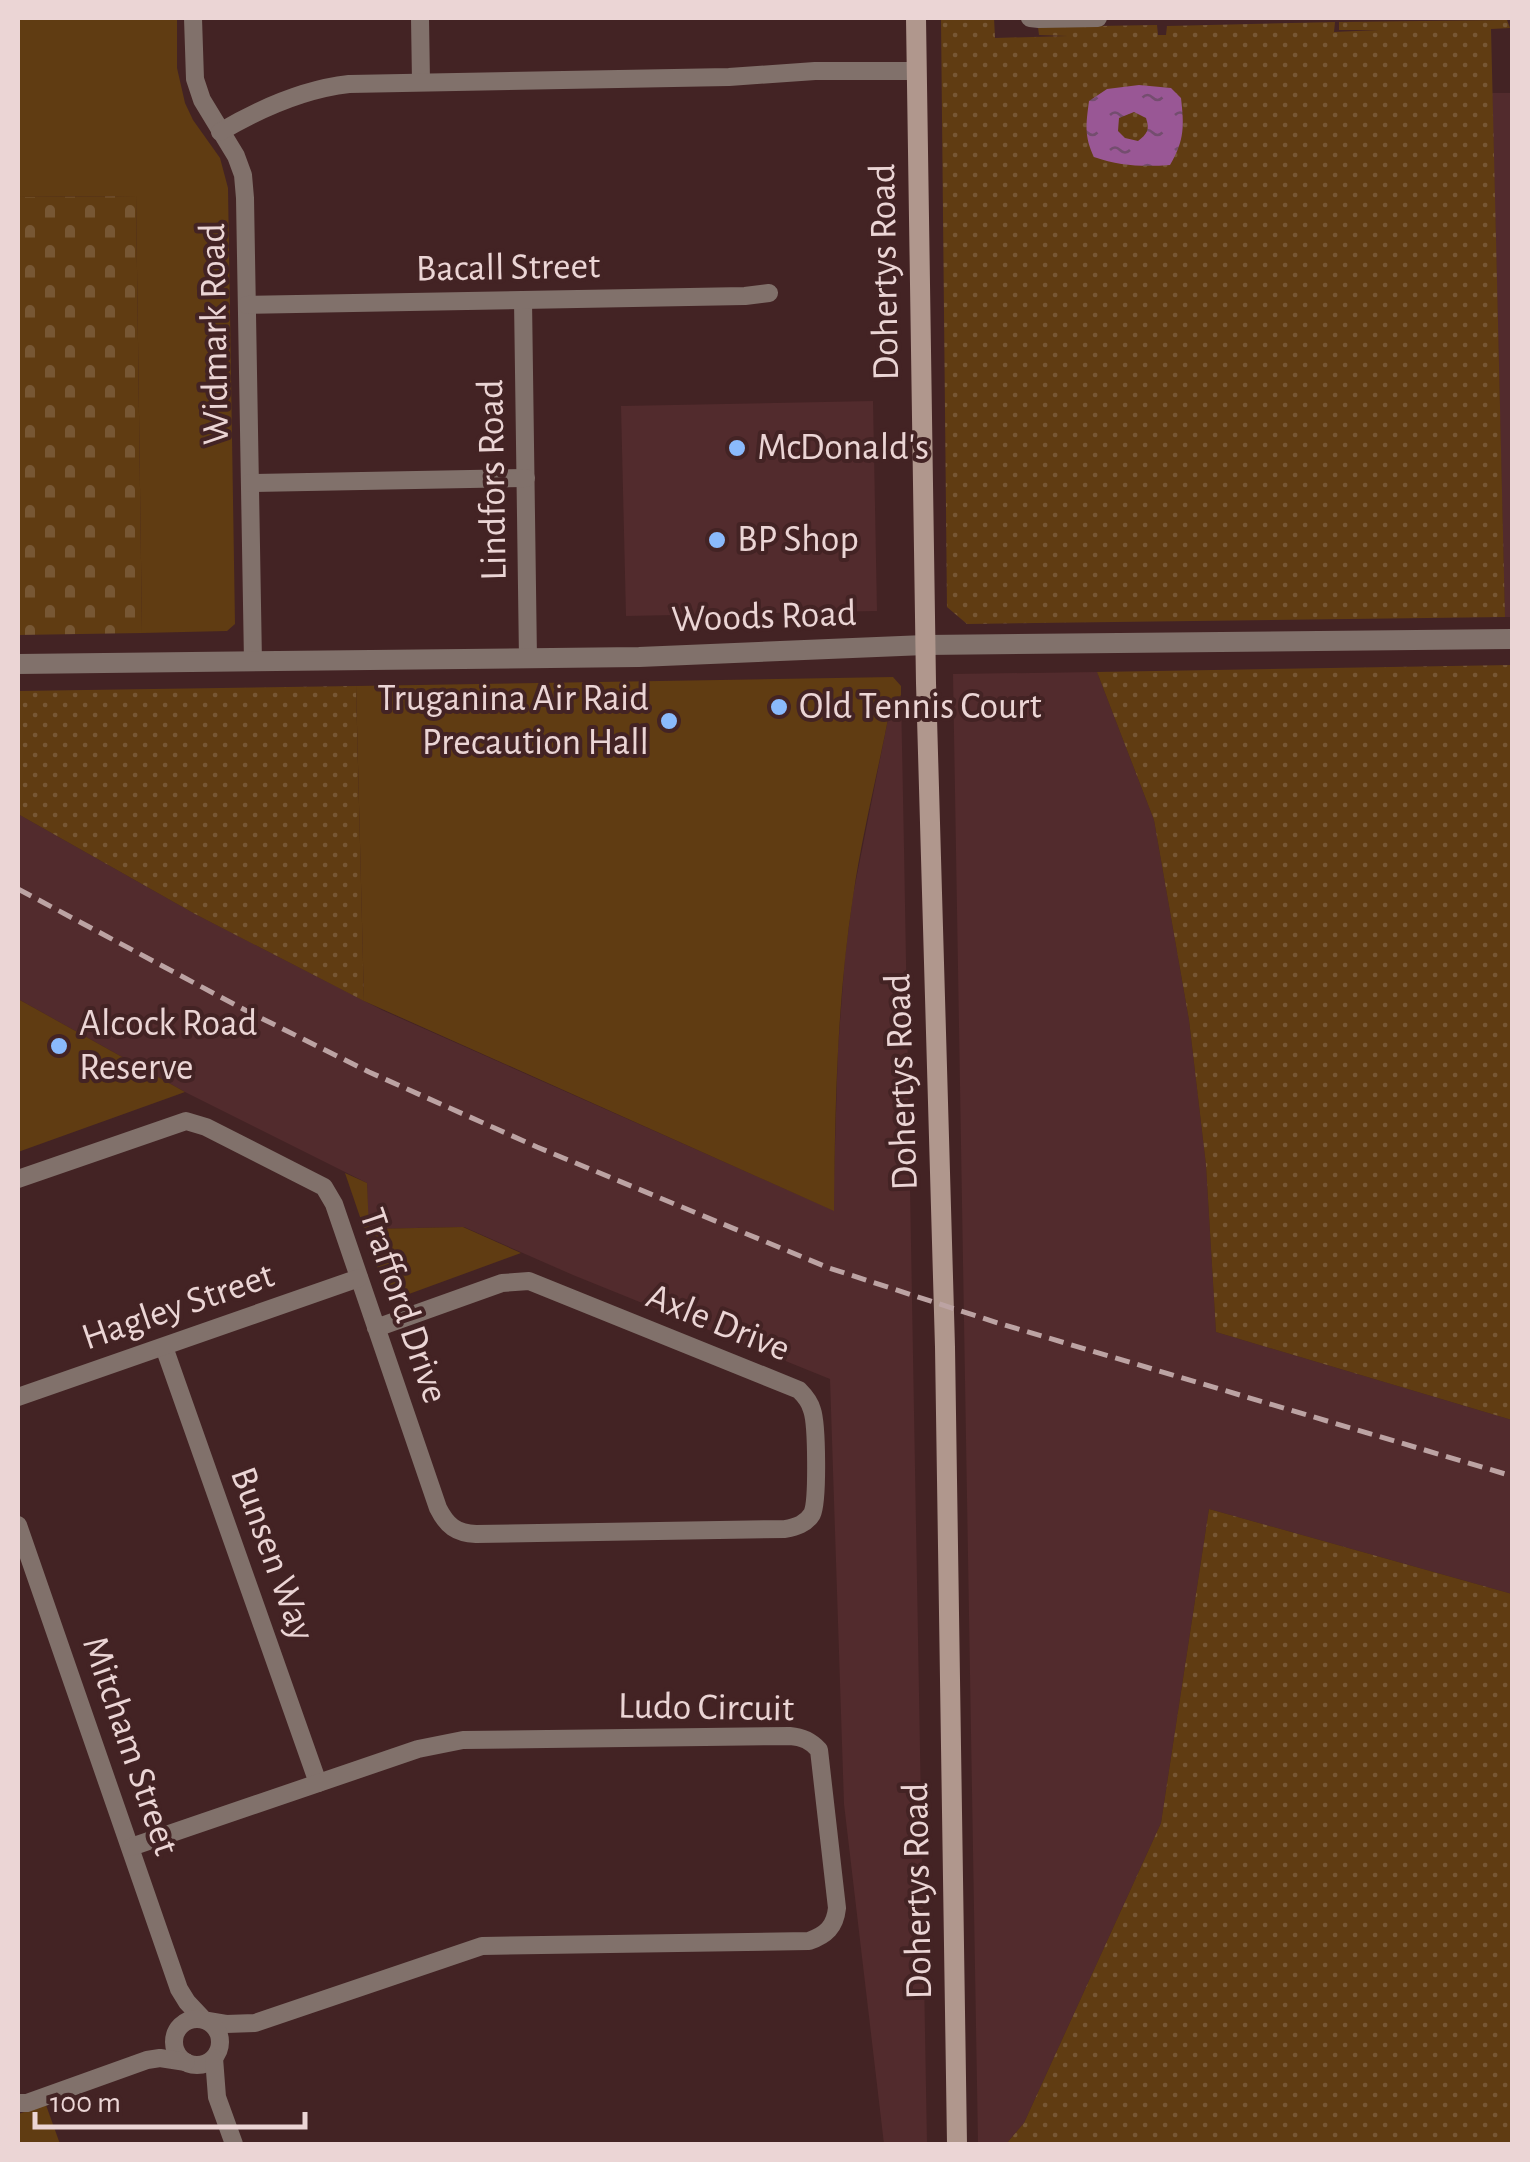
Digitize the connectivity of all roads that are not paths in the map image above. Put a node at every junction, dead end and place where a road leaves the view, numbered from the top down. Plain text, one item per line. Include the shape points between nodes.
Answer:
1 (193, 18) edge
2 (420, 18) edge
3 (916, 18) edge
4 (1030, 18) edge
5 (1098, 18) edge
6 (917, 71) junction
7 (421, 82) junction
8 (220, 132) junction
9 (769, 293) dead end
10 (523, 300) junction
11 (248, 304) junction
12 (526, 478) junction
13 (250, 483) junction
14 (1512, 639) edge
15 (925, 644) junction
16 (528, 658) junction
17 (254, 662) junction
18 (18, 664) edge
19 (18, 1179) edge
20 (359, 1278) junction
21 (376, 1328) junction
22 (164, 1347) junction
23 (18, 1397) edge
24 (18, 1525) edge
25 (455, 1530) joint
26 (318, 1783) junction
27 (131, 1847) junction
28 (179, 1989) junction
29 (206, 2020) junction
30 (254, 2024) junction
31 (176, 2033) junction
32 (216, 2055) junction
33 (147, 2060) junction
34 (189, 2063) junction
35 (217, 2097) junction
36 (18, 2103) edge
37 (234, 2144) edge
38 (957, 2144) edge

1 - 8 street, Widmark Road via 195,79
2 - 7 street
3 - 6 main road, Dohertys Road
4 - 5 street
6 - 7 street
6 - 15 main road, Dohertys Road
7 - 8 street via 324,87
8 - 11 street, Widmark Road via 243,175
9 - 10 street, Bacall Street
10 - 11 street, Bacall Street
10 - 12 street, Lindfors Road
11 - 13 street, Widmark Road
12 - 13 street
12 - 16 street, Lindfors Road
13 - 17 street, Widmark Road
14 - 15 street, Woods Road
15 - 16 street, Woods Road
15 - 38 main road, Dohertys Road via 945,1347
16 - 17 street, Woods Road
17 - 18 street, Woods Road
19 - 20 street, Trafford Drive via 193,1122 324,1187
20 - 21 street, Trafford Drive
20 - 22 street, Hagley Street
21 - 25 street, Trafford Drive via 438,1508
21 - 25 street, Axle Drive via 502,1284 529,1281 799,1390 812,1408 815,1504 794,1528
22 - 23 street, Hagley Street
22 - 26 street, Bunsen Way
24 - 27 street, Mitcham Street
26 - 27 street, Ludo Circuit
26 - 30 street, Ludo Circuit via 463,1740 801,1737 819,1750 822,1762 836,1918 808,1942 482,1946
27 - 28 street, Mitcham Street
28 - 29 street, Mitcham Street
28 - 31 street, Mitcham Street
29 - 30 street, Ludo Circuit
29 - 31 street via 191,2019
29 - 32 street via 220,2035
30 - 32 street, Ludo Circuit
31 - 33 street
31 - 34 street via 177,2054
32 - 34 street via 204,2064
32 - 35 street
33 - 34 street
33 - 36 street
34 - 35 street
35 - 37 street

